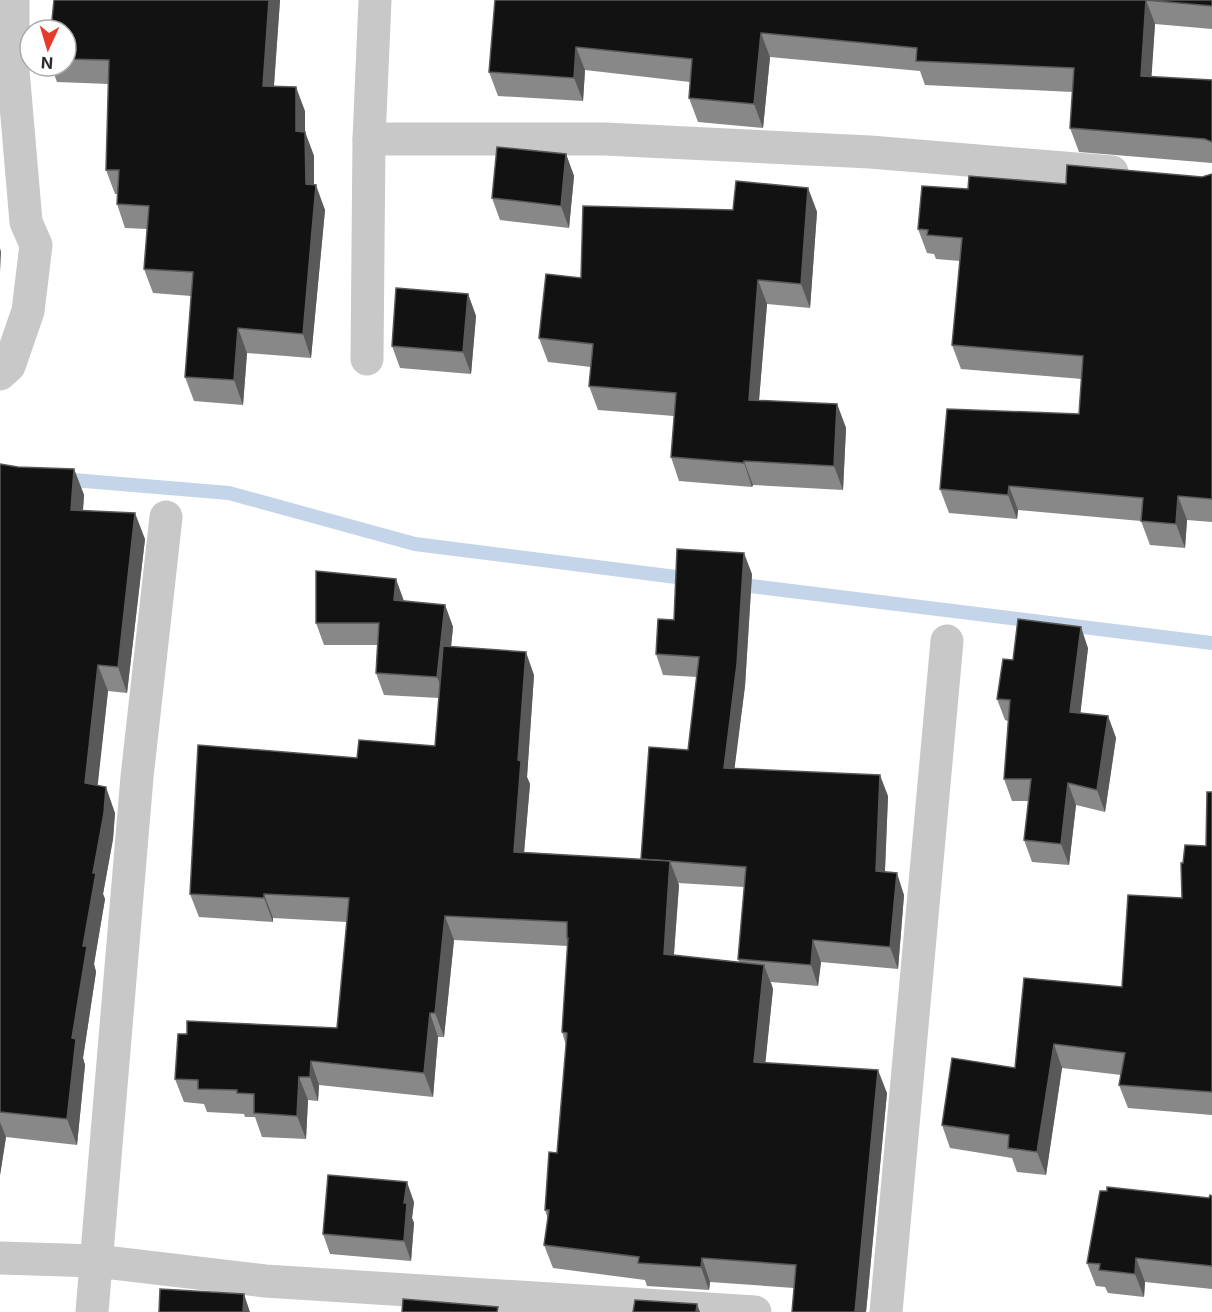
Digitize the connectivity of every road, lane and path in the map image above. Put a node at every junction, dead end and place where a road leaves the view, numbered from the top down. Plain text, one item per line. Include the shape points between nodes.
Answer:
1 (13, 0) edge
2 (375, 0) edge
3 (369, 139) junction
4 (1140, 175) edge
5 (367, 359) dead end
6 (0, 374) edge
7 (166, 517) dead end
8 (947, 641) dead end
9 (0, 1258) edge
10 (96, 1261) junction
11 (92, 1312) edge
12 (755, 1312) edge
13 (886, 1312) edge

1 - 6 street via 13,70 26,222 36,245 28,311 9,366
2 - 3 street
3 - 4 street via 605,139 870,152
3 - 5 street
7 - 10 street via 137,777
8 - 13 street
9 - 10 street
10 - 11 street
10 - 12 street via 265,1281

